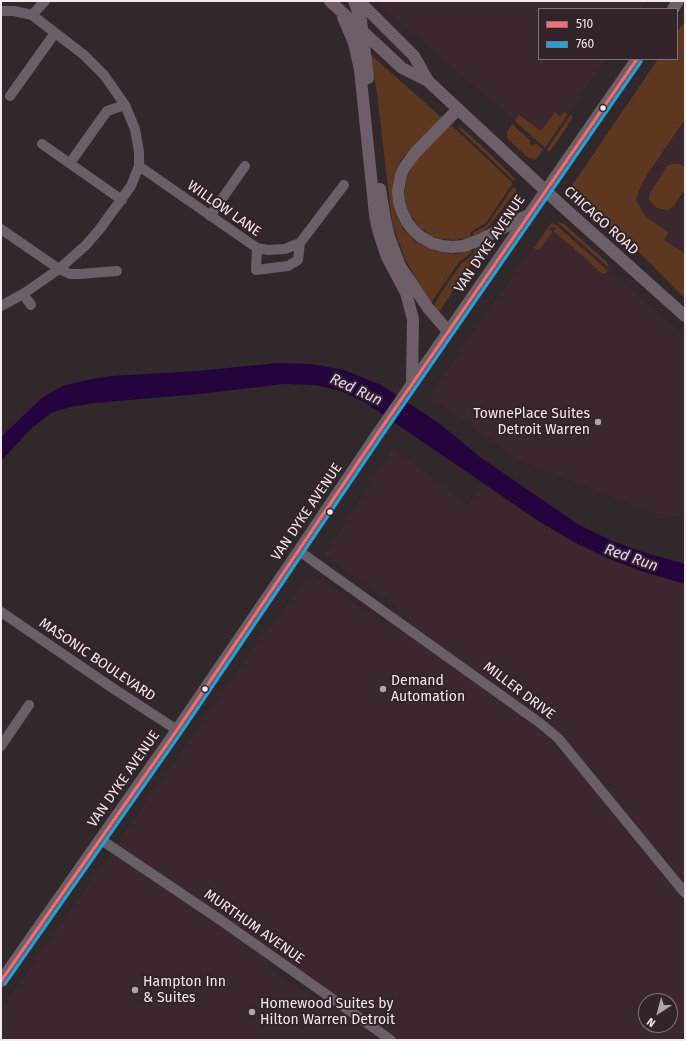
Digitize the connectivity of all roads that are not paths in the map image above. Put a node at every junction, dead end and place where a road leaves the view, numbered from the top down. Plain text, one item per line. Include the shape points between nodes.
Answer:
1 (330, 1) edge
2 (354, 1) edge
3 (359, 1) edge
4 (46, 2) edge
5 (2, 10) edge
6 (340, 10) junction
7 (32, 15) junction
8 (363, 32) junction
9 (55, 33) junction
10 (636, 60) edge
11 (428, 81) junction
12 (10, 96) dead end
13 (125, 105) junction
14 (458, 109) junction
15 (42, 144) dead end
16 (70, 163) junction
17 (138, 166) junction
18 (245, 166) dead end
19 (344, 185) dead end
20 (545, 190) junction
21 (122, 200) junction
22 (210, 216) junction
23 (528, 216) junction
24 (1, 229) edge
25 (300, 244) junction
26 (257, 248) junction
27 (59, 269) junction
28 (117, 271) dead end
29 (23, 294) junction
30 (31, 305) dead end
31 (1, 306) edge
32 (685, 316) edge
33 (448, 331) junction
34 (412, 382) junction
35 (299, 551) junction
36 (1, 612) edge
37 (30, 705) dead end
38 (177, 730) junction
39 (1, 746) edge
40 (100, 839) junction
41 (685, 893) edge
42 (1, 981) edge
43 (391, 1040) edge

1 - 6 main road, CHICAGO ROAD
2 - 8 main road
3 - 11 main road, CHICAGO ROAD via 414,56
4 - 7 street
5 - 7 street
6 - 8 main road, CHICAGO ROAD
6 - 34 main road via 354,43 360,70 378,230 387,257 406,293 413,319
7 - 9 street
8 - 11 main road, CHICAGO ROAD via 402,68
8 - 33 main road via 382,202 389,237 400,266 428,308
9 - 12 street
9 - 13 street via 84,55 104,75
10 - 20 main road, VAN DYKE AVENUE
11 - 14 main road, CHICAGO ROAD
13 - 16 street via 107,111
13 - 17 street via 135,129 139,152
14 - 20 main road, CHICAGO ROAD
14 - 23 main road via 415,153 401,175 399,202 407,222 417,234 432,243 453,247 480,240
15 - 16 street
16 - 21 street
17 - 21 street via 131,186
17 - 22 street, WILLOW LANE
18 - 22 street
19 - 25 street
20 - 23 main road, VAN DYKE AVENUE
20 - 32 main road, CHICAGO ROAD
21 - 27 street via 86,245
22 - 26 street, WILLOW LANE
23 - 33 main road, VAN DYKE AVENUE
24 - 27 street
25 - 26 street, WILLOW LANE via 276,250
25 - 26 street via 298,260 288,266 256,270
27 - 28 street via 70,274
27 - 29 street
29 - 30 street
29 - 31 street
33 - 34 main road, VAN DYKE AVENUE
34 - 35 main road, VAN DYKE AVENUE
35 - 38 main road, VAN DYKE AVENUE
35 - 41 street, MILLER DRIVE via 523,709 558,738
36 - 38 street, MASONIC BOULEVARD
37 - 39 street
38 - 40 main road, VAN DYKE AVENUE
40 - 42 main road, VAN DYKE AVENUE
40 - 43 street, MURTHUM AVENUE

